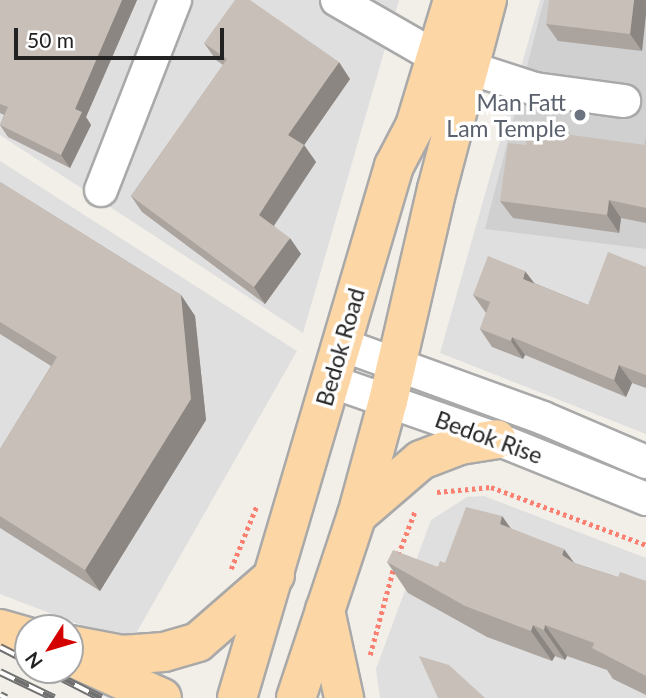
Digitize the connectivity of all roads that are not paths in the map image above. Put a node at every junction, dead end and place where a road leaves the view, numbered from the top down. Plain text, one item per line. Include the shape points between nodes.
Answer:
1 (175, 0) edge
2 (337, 0) edge
3 (453, 0) edge
4 (487, 0) edge
5 (453, 63) junction
6 (624, 101) dead end
7 (101, 190) dead end
8 (340, 344) junction
9 (398, 362) junction
10 (330, 381) junction
11 (388, 401) junction
12 (497, 439) junction
13 (646, 462) edge
14 (646, 499) edge
15 (357, 515) junction
16 (275, 575) junction
17 (325, 610) junction
18 (84, 648) edge
19 (84, 662) edge
20 (162, 698) edge
21 (237, 698) edge
22 (296, 698) edge
23 (344, 698) edge

1 - 7 street
2 - 5 street
3 - 5 main road, Bedok Road
4 - 5 main road, Bedok Road
5 - 6 street via 535,89
5 - 8 main road, Bedok Road via 394,166
5 - 9 main road, Bedok Road via 437,189
8 - 9 street, Bedok Rise
8 - 10 main road, Bedok Road
9 - 11 main road, Bedok Road
9 - 13 street, Bedok Rise
10 - 11 street, Bedok Rise
10 - 16 main road, Bedok Road
11 - 12 street, Bedok Rise
11 - 15 main road, Bedok Road
12 - 14 street, Bedok Rise
12 - 15 main road via 460,445 421,460
15 - 17 main road, Bedok Road
16 - 18 main road via 198,642 164,652 122,655
16 - 21 main road, Bedok Road
17 - 22 main road, Bedok Road
17 - 23 main road
19 - 20 main road

